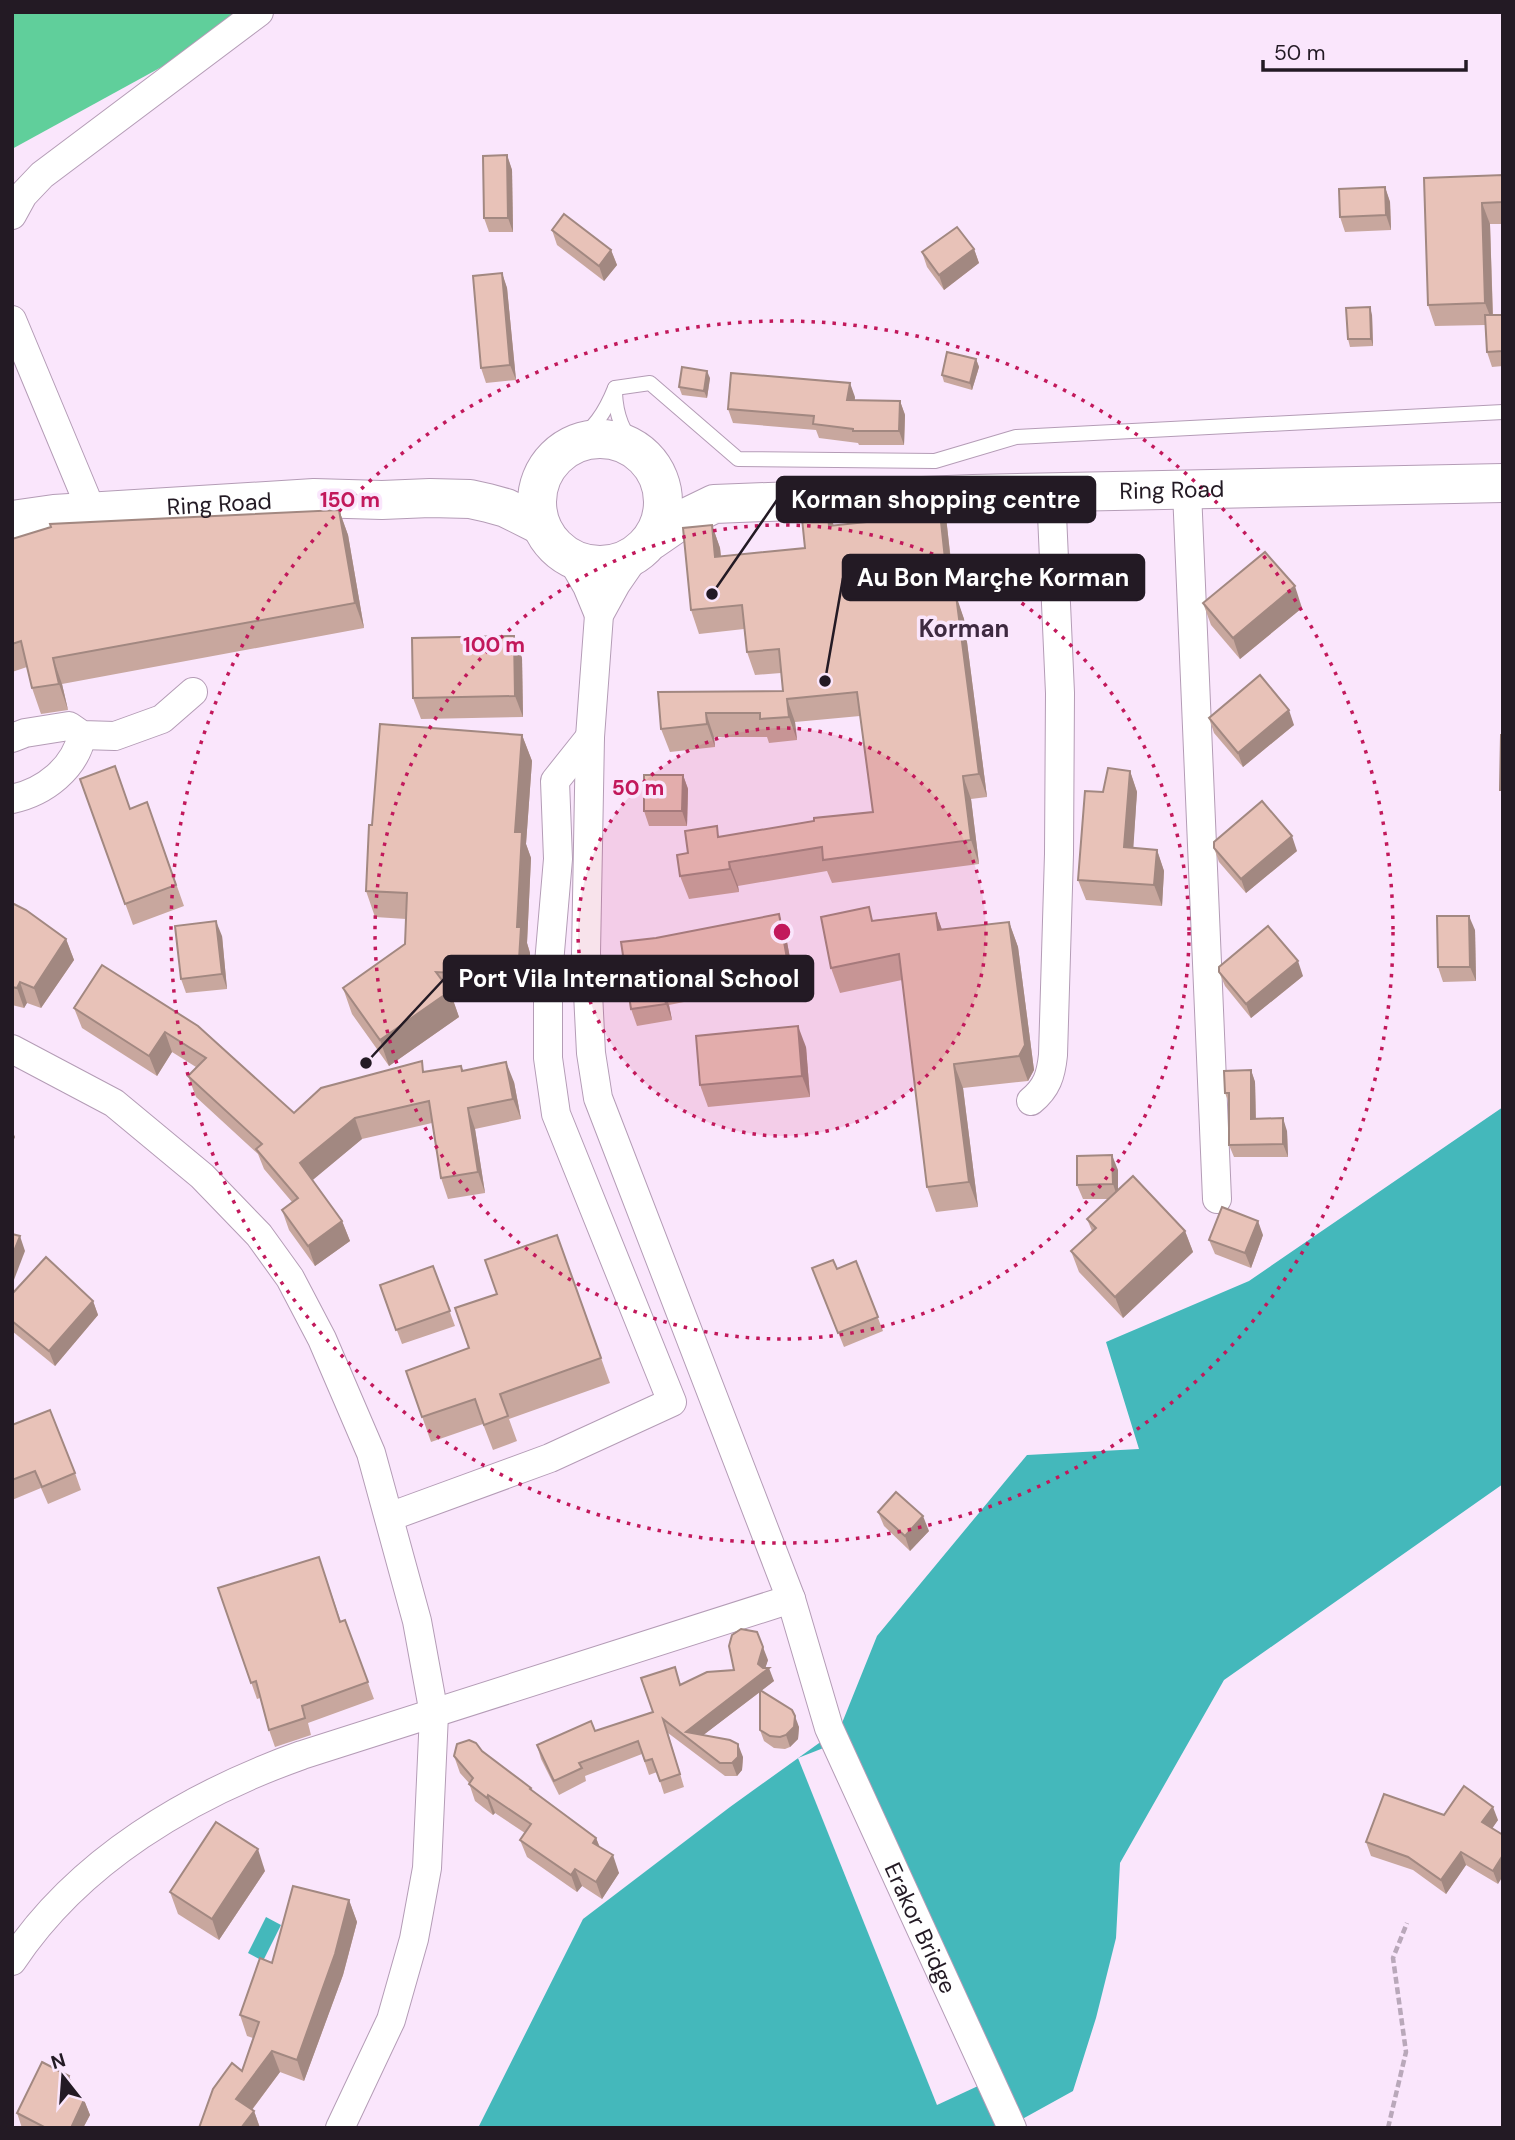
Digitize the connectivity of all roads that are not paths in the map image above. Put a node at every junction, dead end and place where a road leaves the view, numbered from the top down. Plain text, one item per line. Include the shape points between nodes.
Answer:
1 (259, 12) edge
2 (12, 215) edge
3 (12, 320) edge
4 (615, 388) junction
5 (1503, 412) edge
6 (559, 457) junction
7 (646, 459) junction
8 (1503, 483) edge
9 (1187, 491) junction
10 (1051, 492) junction
11 (470, 499) junction
12 (714, 504) junction
13 (92, 512) junction
14 (12, 520) edge
15 (540, 525) junction
16 (644, 548) junction
17 (572, 560) junction
18 (599, 615) junction
19 (193, 692) dead end
20 (82, 735) junction
21 (590, 737) junction
22 (12, 738) edge
23 (12, 799) edge
24 (588, 1001) junction
25 (548, 1002) junction
26 (12, 1049) edge
27 (1031, 1101) dead end
28 (601, 1105) junction
29 (556, 1114) junction
30 (628, 1177) junction
31 (587, 1194) junction
32 (1217, 1199) dead end
33 (653, 1241) junction
34 (620, 1272) junction
35 (699, 1362) junction
36 (661, 1372) junction
37 (389, 1517) junction
38 (790, 1600) junction
39 (434, 1714) junction
40 (12, 1961) edge
41 (340, 2128) edge
42 (1012, 2128) edge

1 - 2 street via 41,175
3 - 13 street
4 - 5 lane via 650,383 738,459 935,461 1016,437
4 - 6 lane via 597,423
4 - 7 lane via 621,424
6 - 7 main road via 588,440 605,439 622,443
6 - 11 main road, Ring Road via 509,485
6 - 15 main road via 539,486 536,506
7 - 12 main road, Ring Road via 683,489
7 - 16 main road via 662,486 664,505 661,523
8 - 9 main road, Ring Road
9 - 10 main road, Ring Road
9 - 32 street
10 - 12 main road, Ring Road
10 - 27 street via 1059,693 1059,854 1052,1055 1047,1083
11 - 13 main road, Ring Road via 314,498
11 - 15 main road, Ring Road via 506,508
12 - 16 main road, Ring Road via 681,520
13 - 14 main road, Ring Road
15 - 17 main road via 553,545
16 - 17 main road via 615,564 593,566
16 - 18 street via 615,584
17 - 18 street
18 - 21 street, Erakor Bridge
19 - 20 street via 162,719 115,736
20 - 22 street via 69,726
20 - 23 street via 64,771
21 - 24 street, Erakor Bridge
21 - 25 street via 555,781 558,859
24 - 25 street
24 - 28 street, Erakor Bridge
25 - 29 street via 548,1058
26 - 37 street via 114,1103 202,1176 259,1235 290,1278 322,1339 370,1454
28 - 29 street
28 - 30 street, Erakor Bridge
29 - 31 street
30 - 31 street
30 - 33 street, Erakor Bridge
31 - 34 street
33 - 34 street
33 - 35 street, Erakor Bridge
34 - 36 street
35 - 36 street
35 - 38 street, Erakor Bridge
36 - 37 street via 672,1402 550,1458
37 - 39 street via 417,1621
38 - 39 street
38 - 42 street, Erakor Bridge via 829,1728
39 - 40 street via 253,1772 176,1812 94,1870 30,1934
39 - 41 street via 427,1868 414,1939 391,2020

